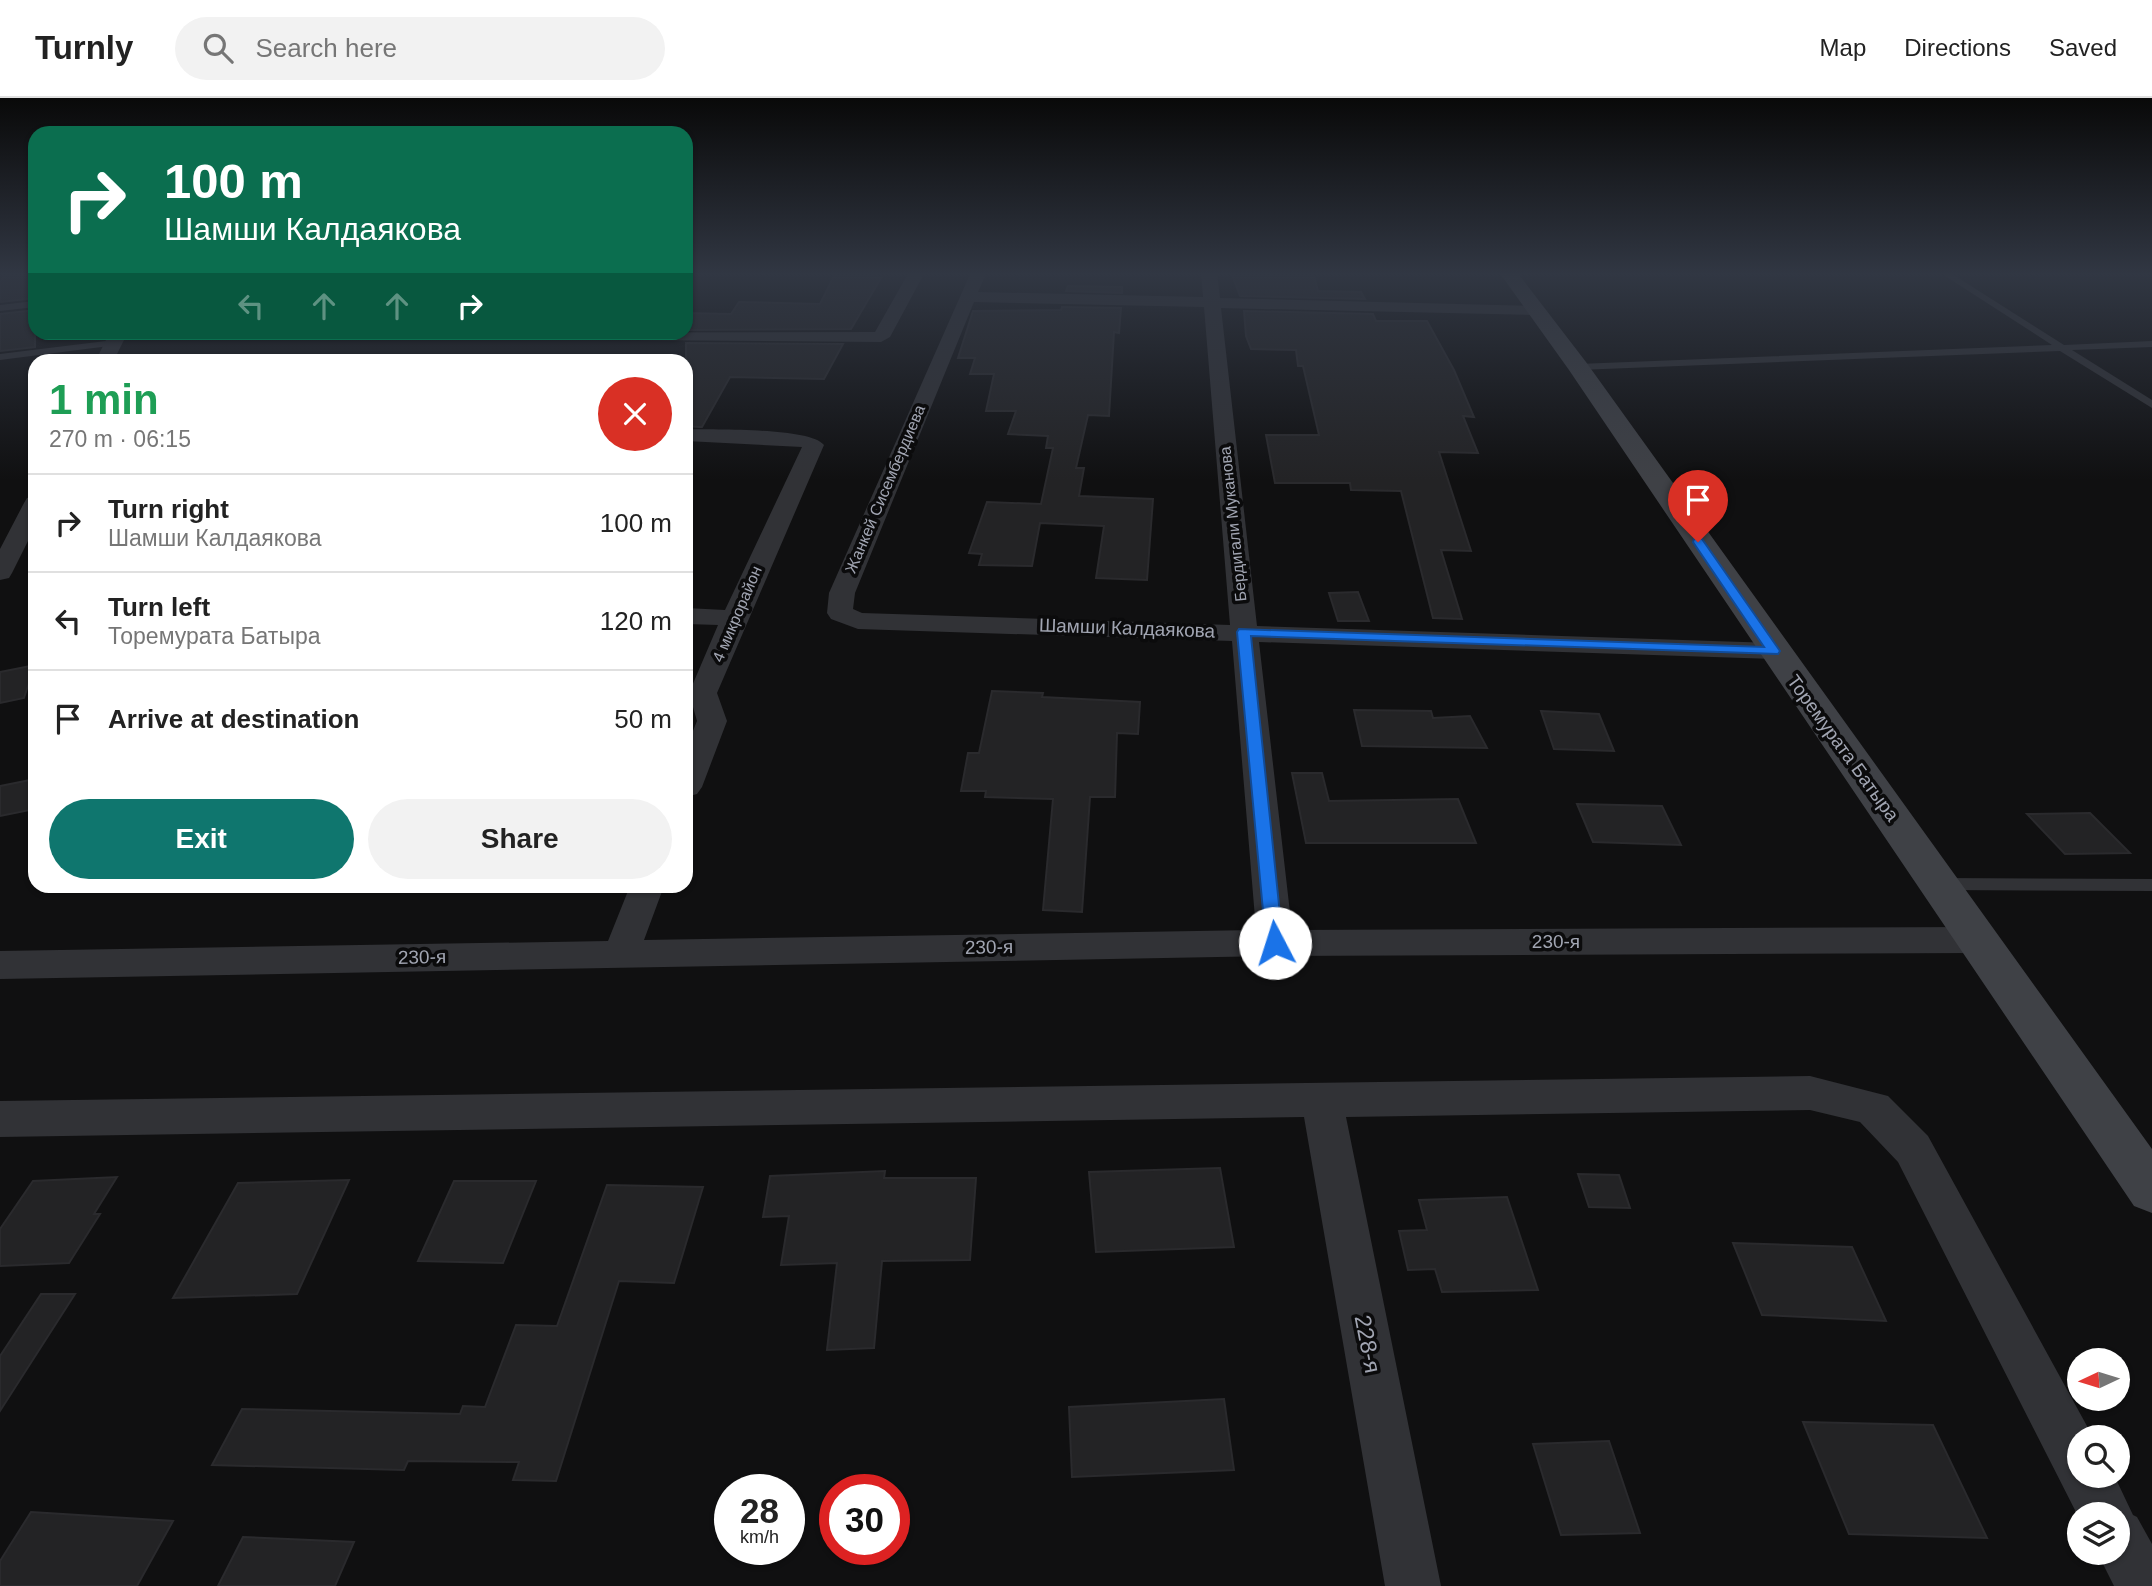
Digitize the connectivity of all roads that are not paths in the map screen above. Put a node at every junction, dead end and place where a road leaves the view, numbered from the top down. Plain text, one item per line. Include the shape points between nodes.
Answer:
1 (95, 341) edge
2 (400, 341) edge
3 (948, 341) edge
4 (1215, 341) edge
5 (1558, 341) edge
6 (2050, 341) edge
7 (2152, 344) edge
8 (2059, 347) junction
9 (403, 351) dead end
10 (0, 357) edge
11 (1578, 367) junction
12 (2152, 405) edge
13 (693, 435) edge
14 (28, 517) edge
15 (0, 573) edge
16 (693, 616) edge
17 (734, 618) junction
18 (858, 621) joint
19 (1244, 632) junction
20 (1774, 651) junction
21 (693, 769) edge
22 (1940, 884) junction
23 (2152, 885) edge
24 (644, 893) edge
25 (1977, 940) junction
26 (1275, 943) junction
27 (621, 953) junction
28 (0, 965) edge
29 (1322, 1102) junction
30 (0, 1119) edge
31 (2152, 1190) edge
32 (2067, 1440) edge
33 (2130, 1559) edge
34 (1413, 1586) edge
35 (2144, 1586) edge

1 - 10 lane
2 - 9 street
3 - 18 street, Жанкей Сисембердиева via 842,593 840,613
4 - 19 street, Бердигали Муканова
5 - 11 street, Торемурата Батыра
6 - 8 lane
7 - 8 lane
8 - 11 lane
8 - 12 lane
11 - 20 street, Торемурата Батыра
13 - 17 street, 4 микрорайон via 807,440 813,446
14 - 15 street
16 - 17 street
17 - 21 street, 4 микрорайон via 704,693 712,721
18 - 19 street, Шамши Калдаякова
19 - 20 street, Шамши Калдаякова
19 - 26 street, Бердигали Муканова
20 - 22 street, Торемурата Батыра
22 - 23 lane
22 - 25 street, Торемурата Батыра
24 - 27 street
25 - 26 street, 230-я
25 - 31 street, Торемурата Батыра
26 - 27 street, 230-я
27 - 28 street, 230-я
29 - 30 street
29 - 32 street via 1811,1093 1873,1108 1913,1149
29 - 34 street, 228-я
33 - 35 street

